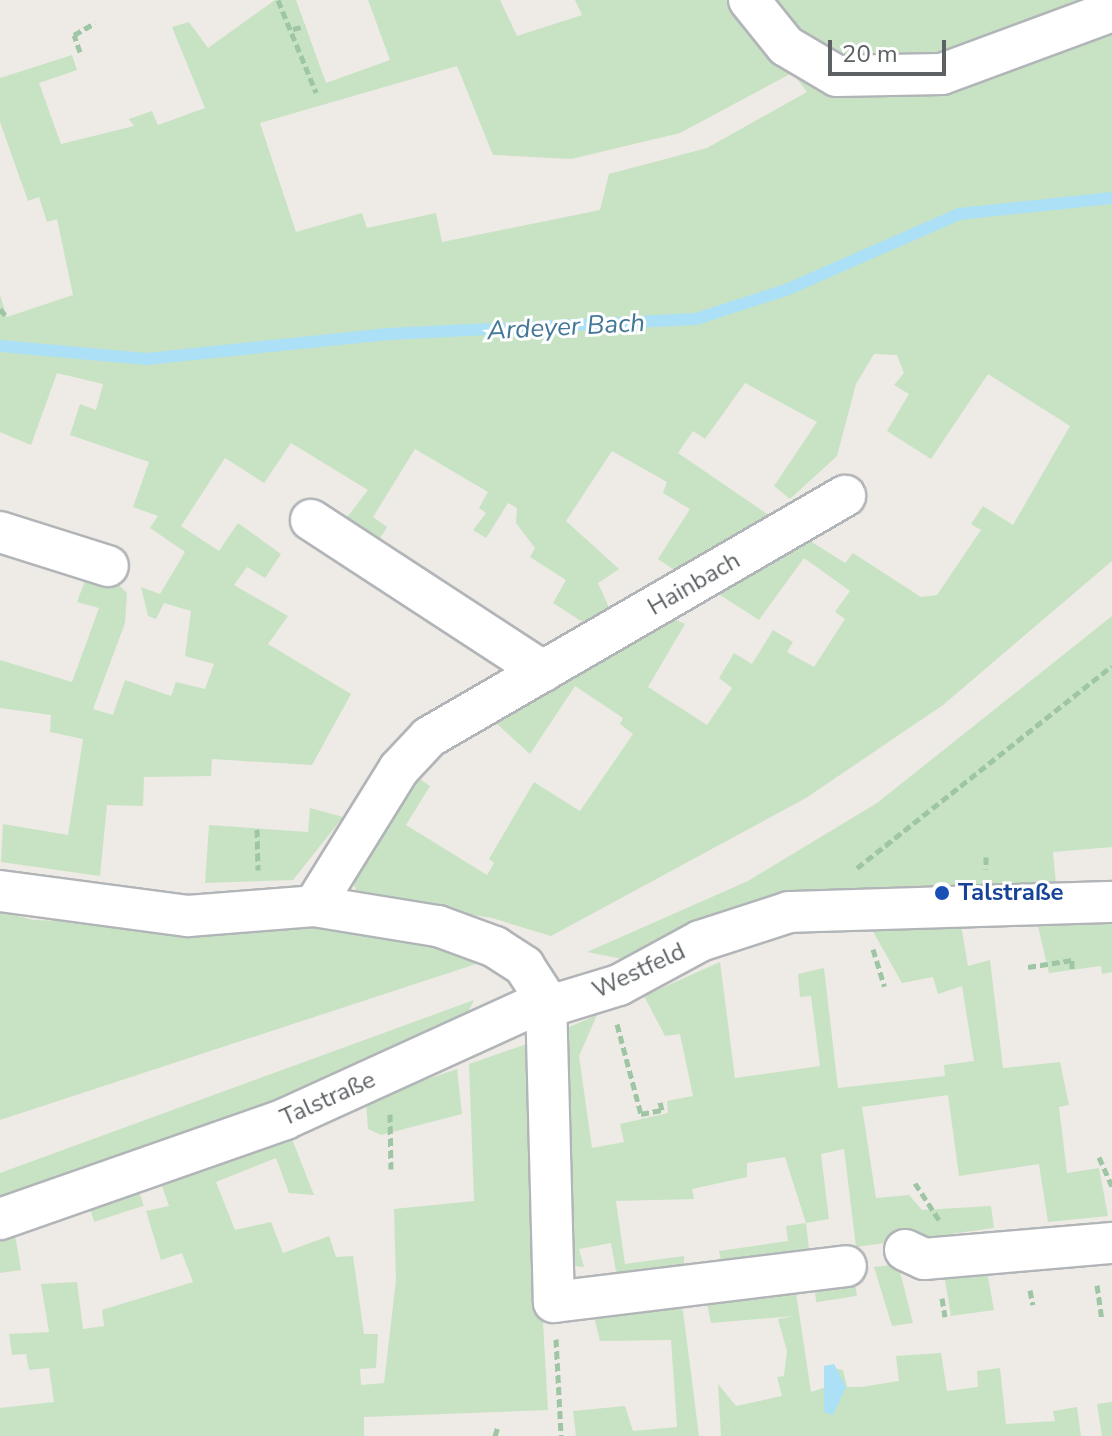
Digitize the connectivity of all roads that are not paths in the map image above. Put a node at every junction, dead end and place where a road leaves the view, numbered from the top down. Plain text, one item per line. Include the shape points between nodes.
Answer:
1 (749, 0) edge
2 (1112, 11) edge
3 (845, 496) dead end
4 (311, 520) dead end
5 (0, 532) edge
6 (108, 566) dead end
7 (543, 671) junction
8 (0, 891) edge
9 (1112, 902) edge
10 (314, 906) junction
11 (546, 1000) junction
12 (0, 1219) edge
13 (1108, 1245) edge
14 (905, 1250) dead end
15 (846, 1266) dead end

1 - 2 street via 786,46 837,76 942,74
3 - 7 street, Hainbach
4 - 7 street
5 - 6 street
7 - 10 street, Hainbach via 429,737 399,769
8 - 10 street via 188,916
9 - 11 street, Westfeld via 789,912 700,941 599,991 560,1003
10 - 11 street via 438,926 495,947 524,966
11 - 12 street, Talstraße via 285,1119
11 - 15 street via 554,1302
13 - 14 street via 924,1259

